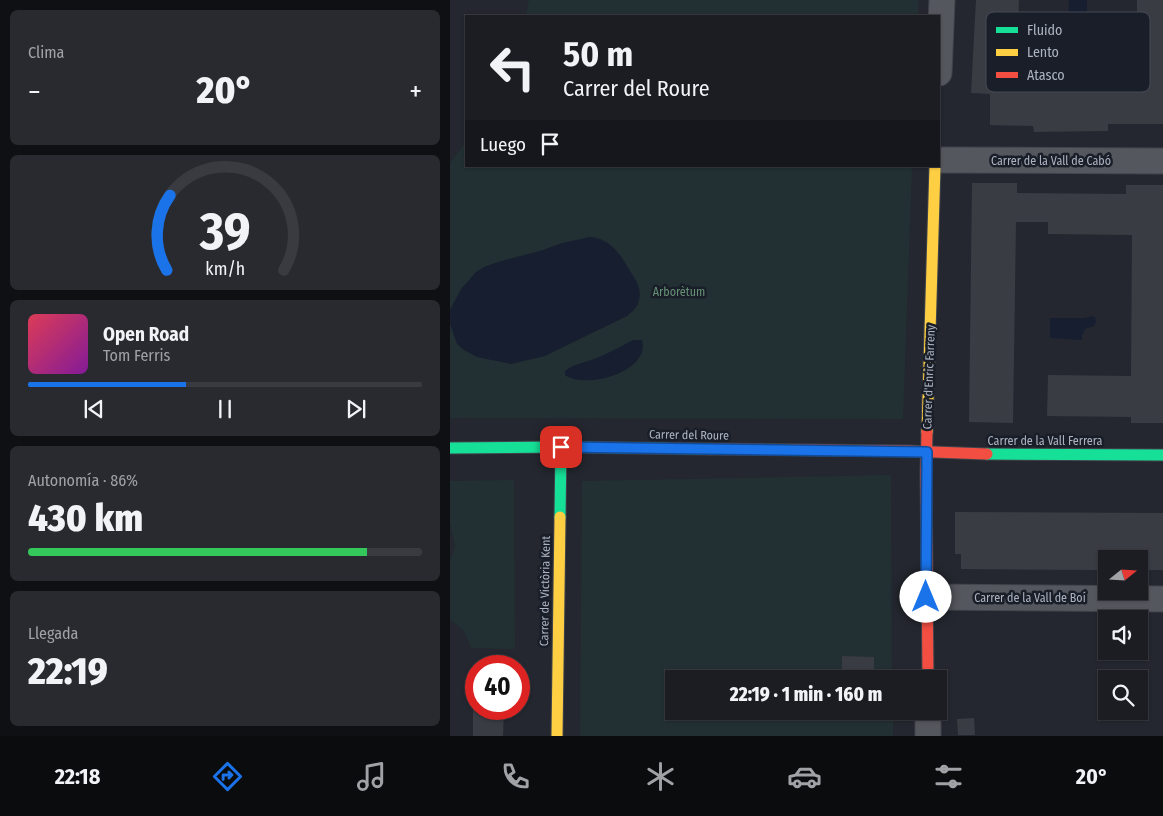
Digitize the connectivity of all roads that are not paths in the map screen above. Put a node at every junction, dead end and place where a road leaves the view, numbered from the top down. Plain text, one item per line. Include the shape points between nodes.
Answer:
1 (942, 0) edge
2 (940, 49) edge
3 (940, 160) edge
4 (1163, 161) edge
5 (935, 167) edge
6 (561, 447) junction
7 (450, 448) edge
8 (927, 452) junction
9 (1163, 455) edge
10 (926, 597) junction
11 (1163, 598) edge
12 (928, 670) edge
13 (928, 720) edge
14 (558, 736) edge
15 (928, 736) edge

1 - 2 street
3 - 4 street, Carrer de la Vall de Cabó
5 - 8 street, Carrer d'Enric Farreny
6 - 7 street, Carrer del Roure
6 - 8 street, Carrer del Roure
6 - 14 street, Carrer de Victòria Kent
8 - 9 street, Carrer de la Vall Ferrera
8 - 10 street, Carrer d'Enric Farreny
10 - 11 street, Carrer de la Vall de Boí
10 - 12 street, Carrer d'Enric Farreny
13 - 15 street

